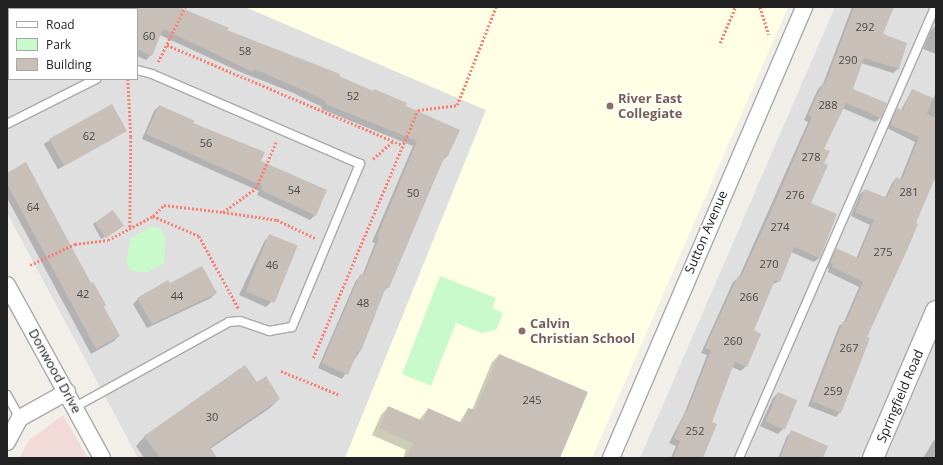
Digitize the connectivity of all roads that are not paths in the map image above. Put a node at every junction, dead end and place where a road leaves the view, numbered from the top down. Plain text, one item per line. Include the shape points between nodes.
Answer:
1 (804, 7) edge
2 (935, 7) edge
3 (138, 70) edge
4 (94, 80) edge
5 (7, 124) edge
6 (7, 285) edge
7 (936, 311) edge
8 (67, 392) junction
9 (7, 395) edge
10 (75, 406) junction
11 (20, 418) junction
12 (7, 442) edge
13 (102, 458) edge
14 (610, 458) edge
15 (739, 458) edge
16 (873, 458) edge

1 - 14 street, Sutton Avenue
2 - 15 lane
3 - 10 lane via 152,74 360,164 292,327 269,330 240,321 229,322
4 - 5 lane
6 - 8 street, Donwood Drive
7 - 16 street, Springfield Road
8 - 10 street, Donwood Drive
8 - 11 street
9 - 11 lane
10 - 13 street, Donwood Drive
11 - 12 street

